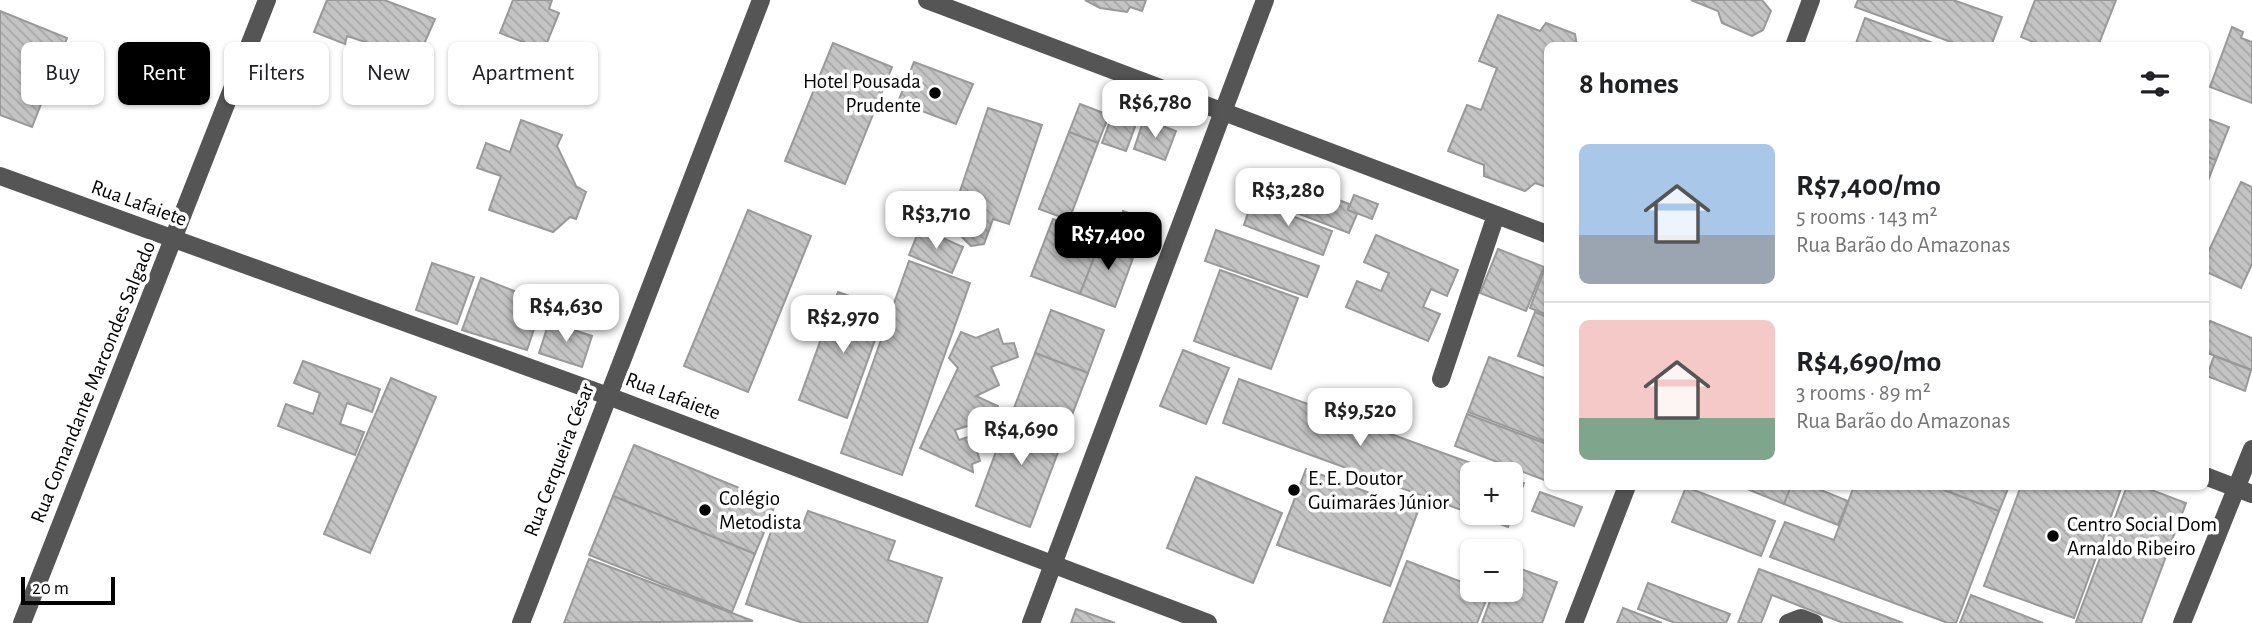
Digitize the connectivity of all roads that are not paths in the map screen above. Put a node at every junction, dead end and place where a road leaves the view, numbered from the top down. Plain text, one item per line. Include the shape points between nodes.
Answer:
1 (267, 0) edge
2 (761, 0) edge
3 (927, 0) edge
4 (1265, 0) edge
5 (1811, 0) edge
6 (1795, 42) edge
7 (1221, 113) junction
8 (0, 176) edge
9 (1496, 215) junction
10 (1544, 233) edge
11 (174, 240) junction
12 (1441, 379) dead end
13 (608, 396) junction
14 (2252, 449) edge
15 (2209, 478) edge
16 (1625, 490) edge
17 (2244, 491) edge
18 (1052, 564) junction
19 (22, 623) edge
20 (521, 623) edge
21 (1031, 623) edge
22 (1208, 623) edge
23 (1574, 623) edge
24 (1788, 623) edge
25 (1814, 623) edge
26 (2182, 623) edge

1 - 11 street, Rua Comandante Marcondes Salgado
2 - 13 street, Rua Cerqueira César
3 - 7 street
4 - 7 street
5 - 6 street
7 - 9 street
7 - 18 street
8 - 11 street, Rua Lafaiete
9 - 10 street
9 - 12 street
11 - 13 street, Rua Lafaiete
11 - 19 street, Rua Comandante Marcondes Salgado
13 - 18 street, Rua Lafaiete
13 - 20 street, Rua Cerqueira César
14 - 17 street
15 - 17 street
16 - 23 street
17 - 26 street
18 - 21 street
18 - 22 street, Rua Lafaiete
24 - 25 street via 1801,618

